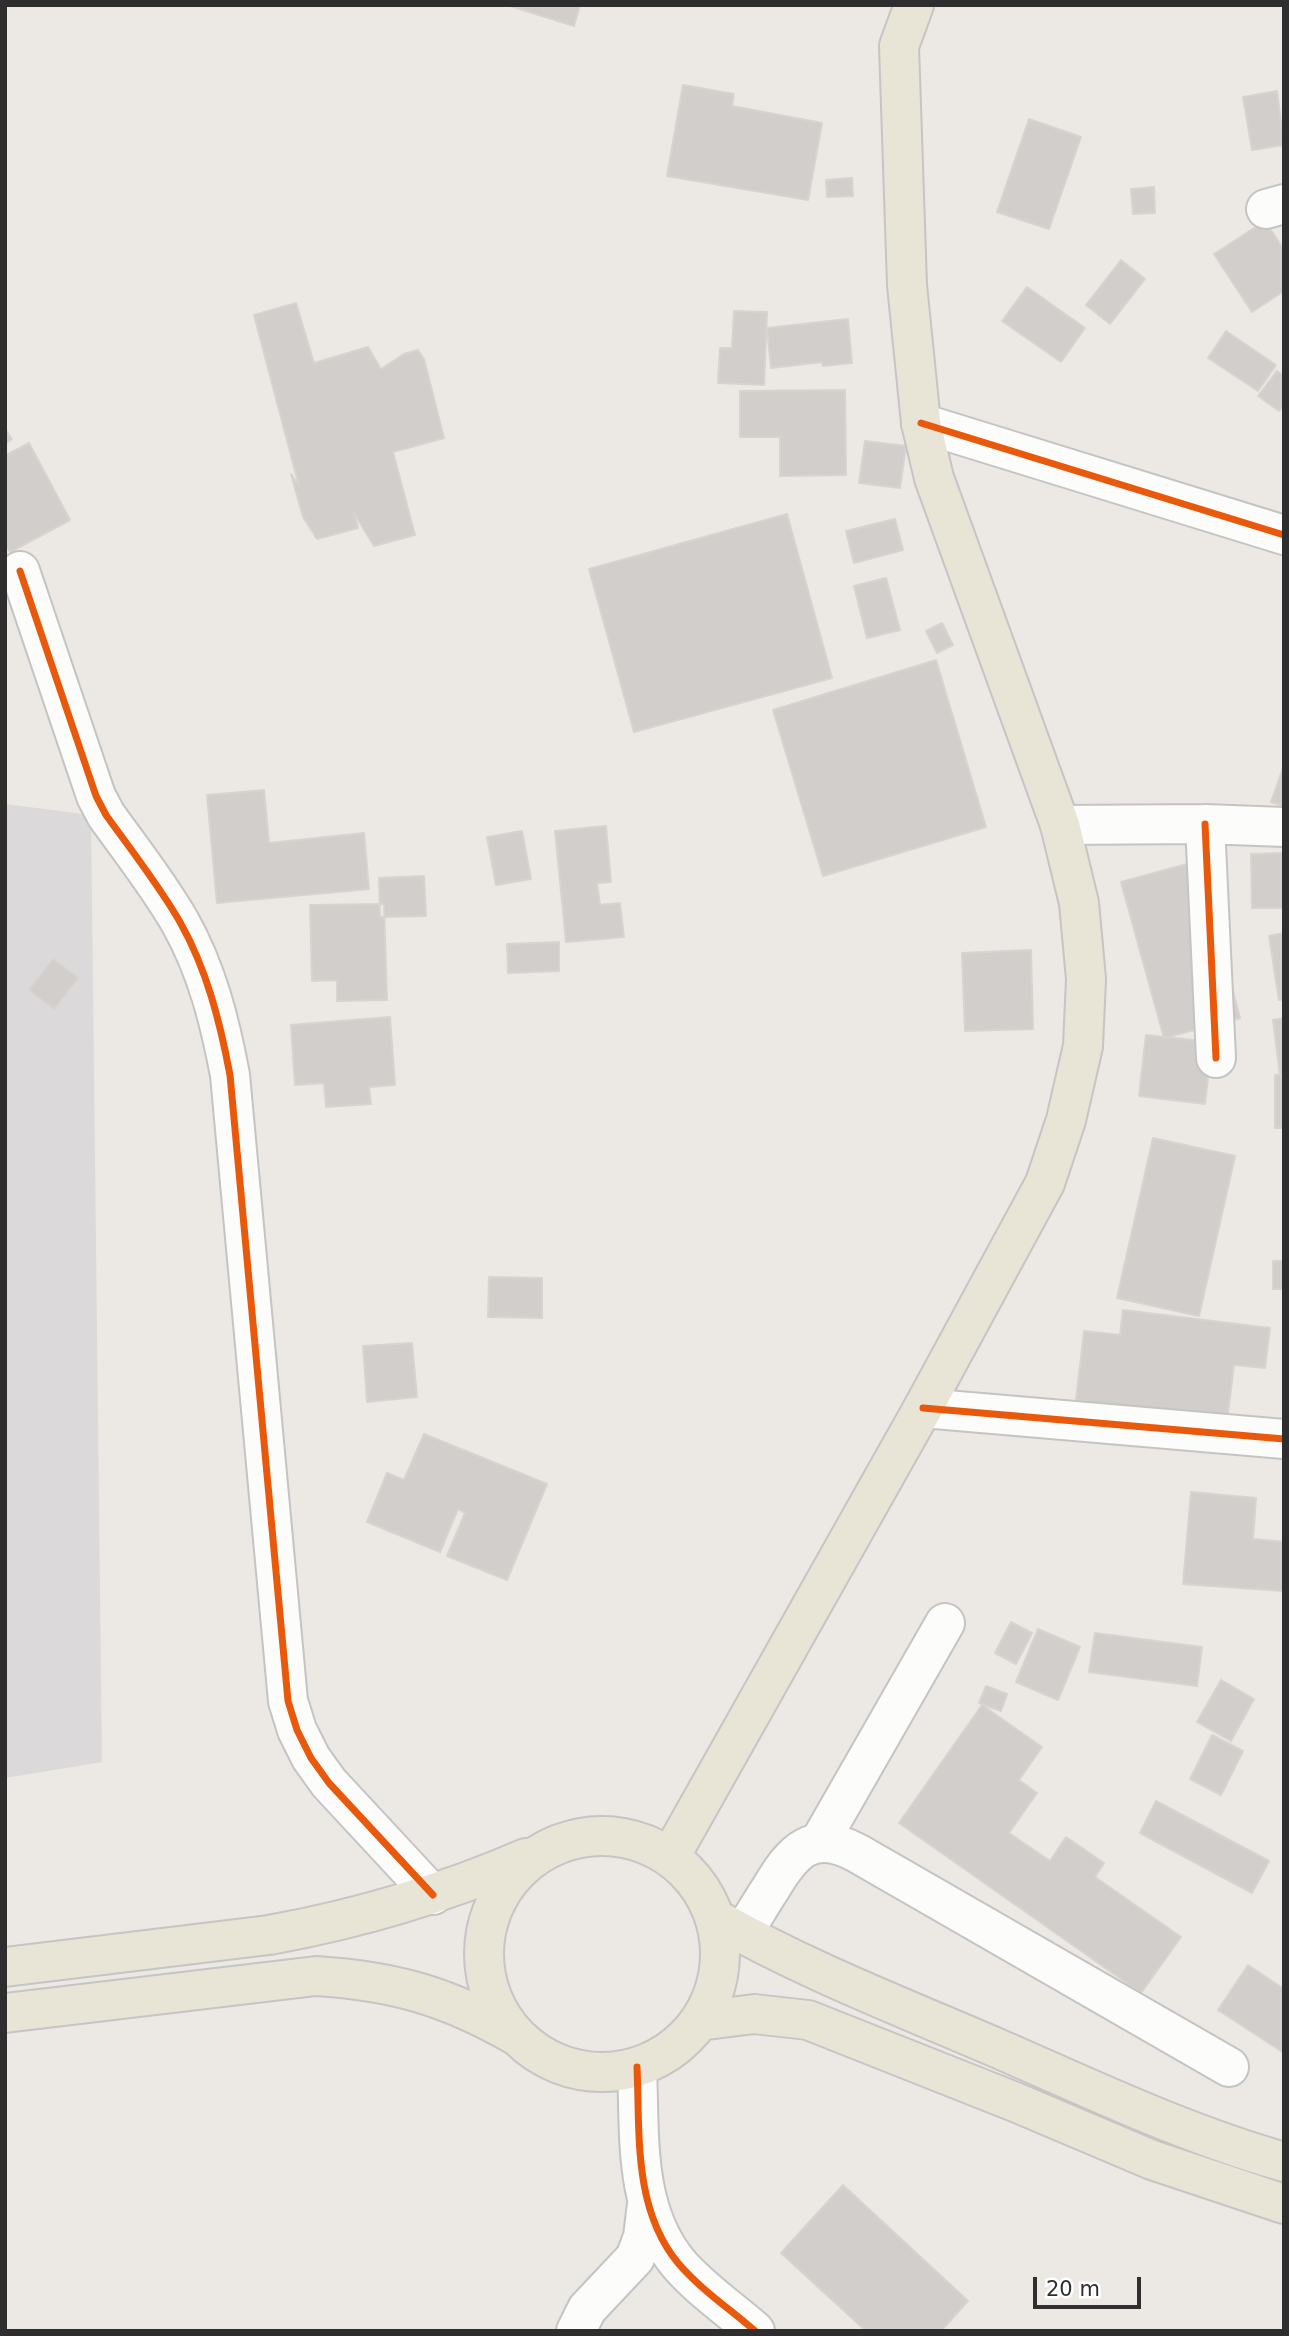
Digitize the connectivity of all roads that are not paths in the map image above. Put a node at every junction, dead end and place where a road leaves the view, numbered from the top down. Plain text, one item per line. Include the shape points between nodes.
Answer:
1 (914, 5) edge
2 (920, 423) junction
3 (1284, 535) edge
4 (20, 571) dead end
5 (1205, 824) junction
6 (1060, 825) junction
7 (1284, 827) edge
8 (1216, 1058) dead end
9 (923, 1408) junction
10 (1284, 1439) edge
11 (945, 1623) dead end
12 (819, 1843) junction
13 (544, 1851) junction
14 (670, 1857) junction
15 (433, 1895) junction
16 (729, 1927) junction
17 (309, 1928) junction
18 (5, 1967) edge
19 (316, 1976) junction
20 (851, 1985) junction
21 (5, 2013) edge
22 (699, 2021) junction
23 (834, 2028) junction
24 (515, 2035) junction
25 (637, 2067) junction
26 (1229, 2067) dead end
27 (1284, 2162) edge
28 (647, 2204) junction
29 (1284, 2204) edge
30 (576, 2331) edge
31 (755, 2331) edge

1 - 2 main road via 899,46 907,285
2 - 3 street
2 - 6 main road via 934,478
4 - 15 street via 92,786 180,922 220,1022 230,1076 288,1701 311,1758 329,1783
5 - 6 street
5 - 7 street
5 - 8 street
6 - 9 main road via 1079,903 1086,979 1083,1046 1066,1119 1045,1183
9 - 10 street
9 - 14 main road
11 - 12 street
12 - 16 street via 797,1851
12 - 26 street via 849,1848
13 - 14 main road via 595,1835 647,1844
13 - 15 main road
13 - 24 main road via 505,1886 485,1936 489,1989
14 - 16 main road via 690,1874
15 - 17 main road
16 - 20 main road
16 - 22 main road via 720,1945 712,1998
17 - 18 main road
17 - 19 main road
19 - 21 main road
19 - 24 main road via 400,1986 479,2014
20 - 23 main road
20 - 27 main road via 1158,2118
22 - 23 main road via 754,2014
22 - 25 main road via 682,2041
23 - 29 main road via 1152,2160
24 - 25 main road via 559,2065 611,2072
25 - 28 street
28 - 30 street via 635,2258 587,2309
28 - 31 street via 679,2263

